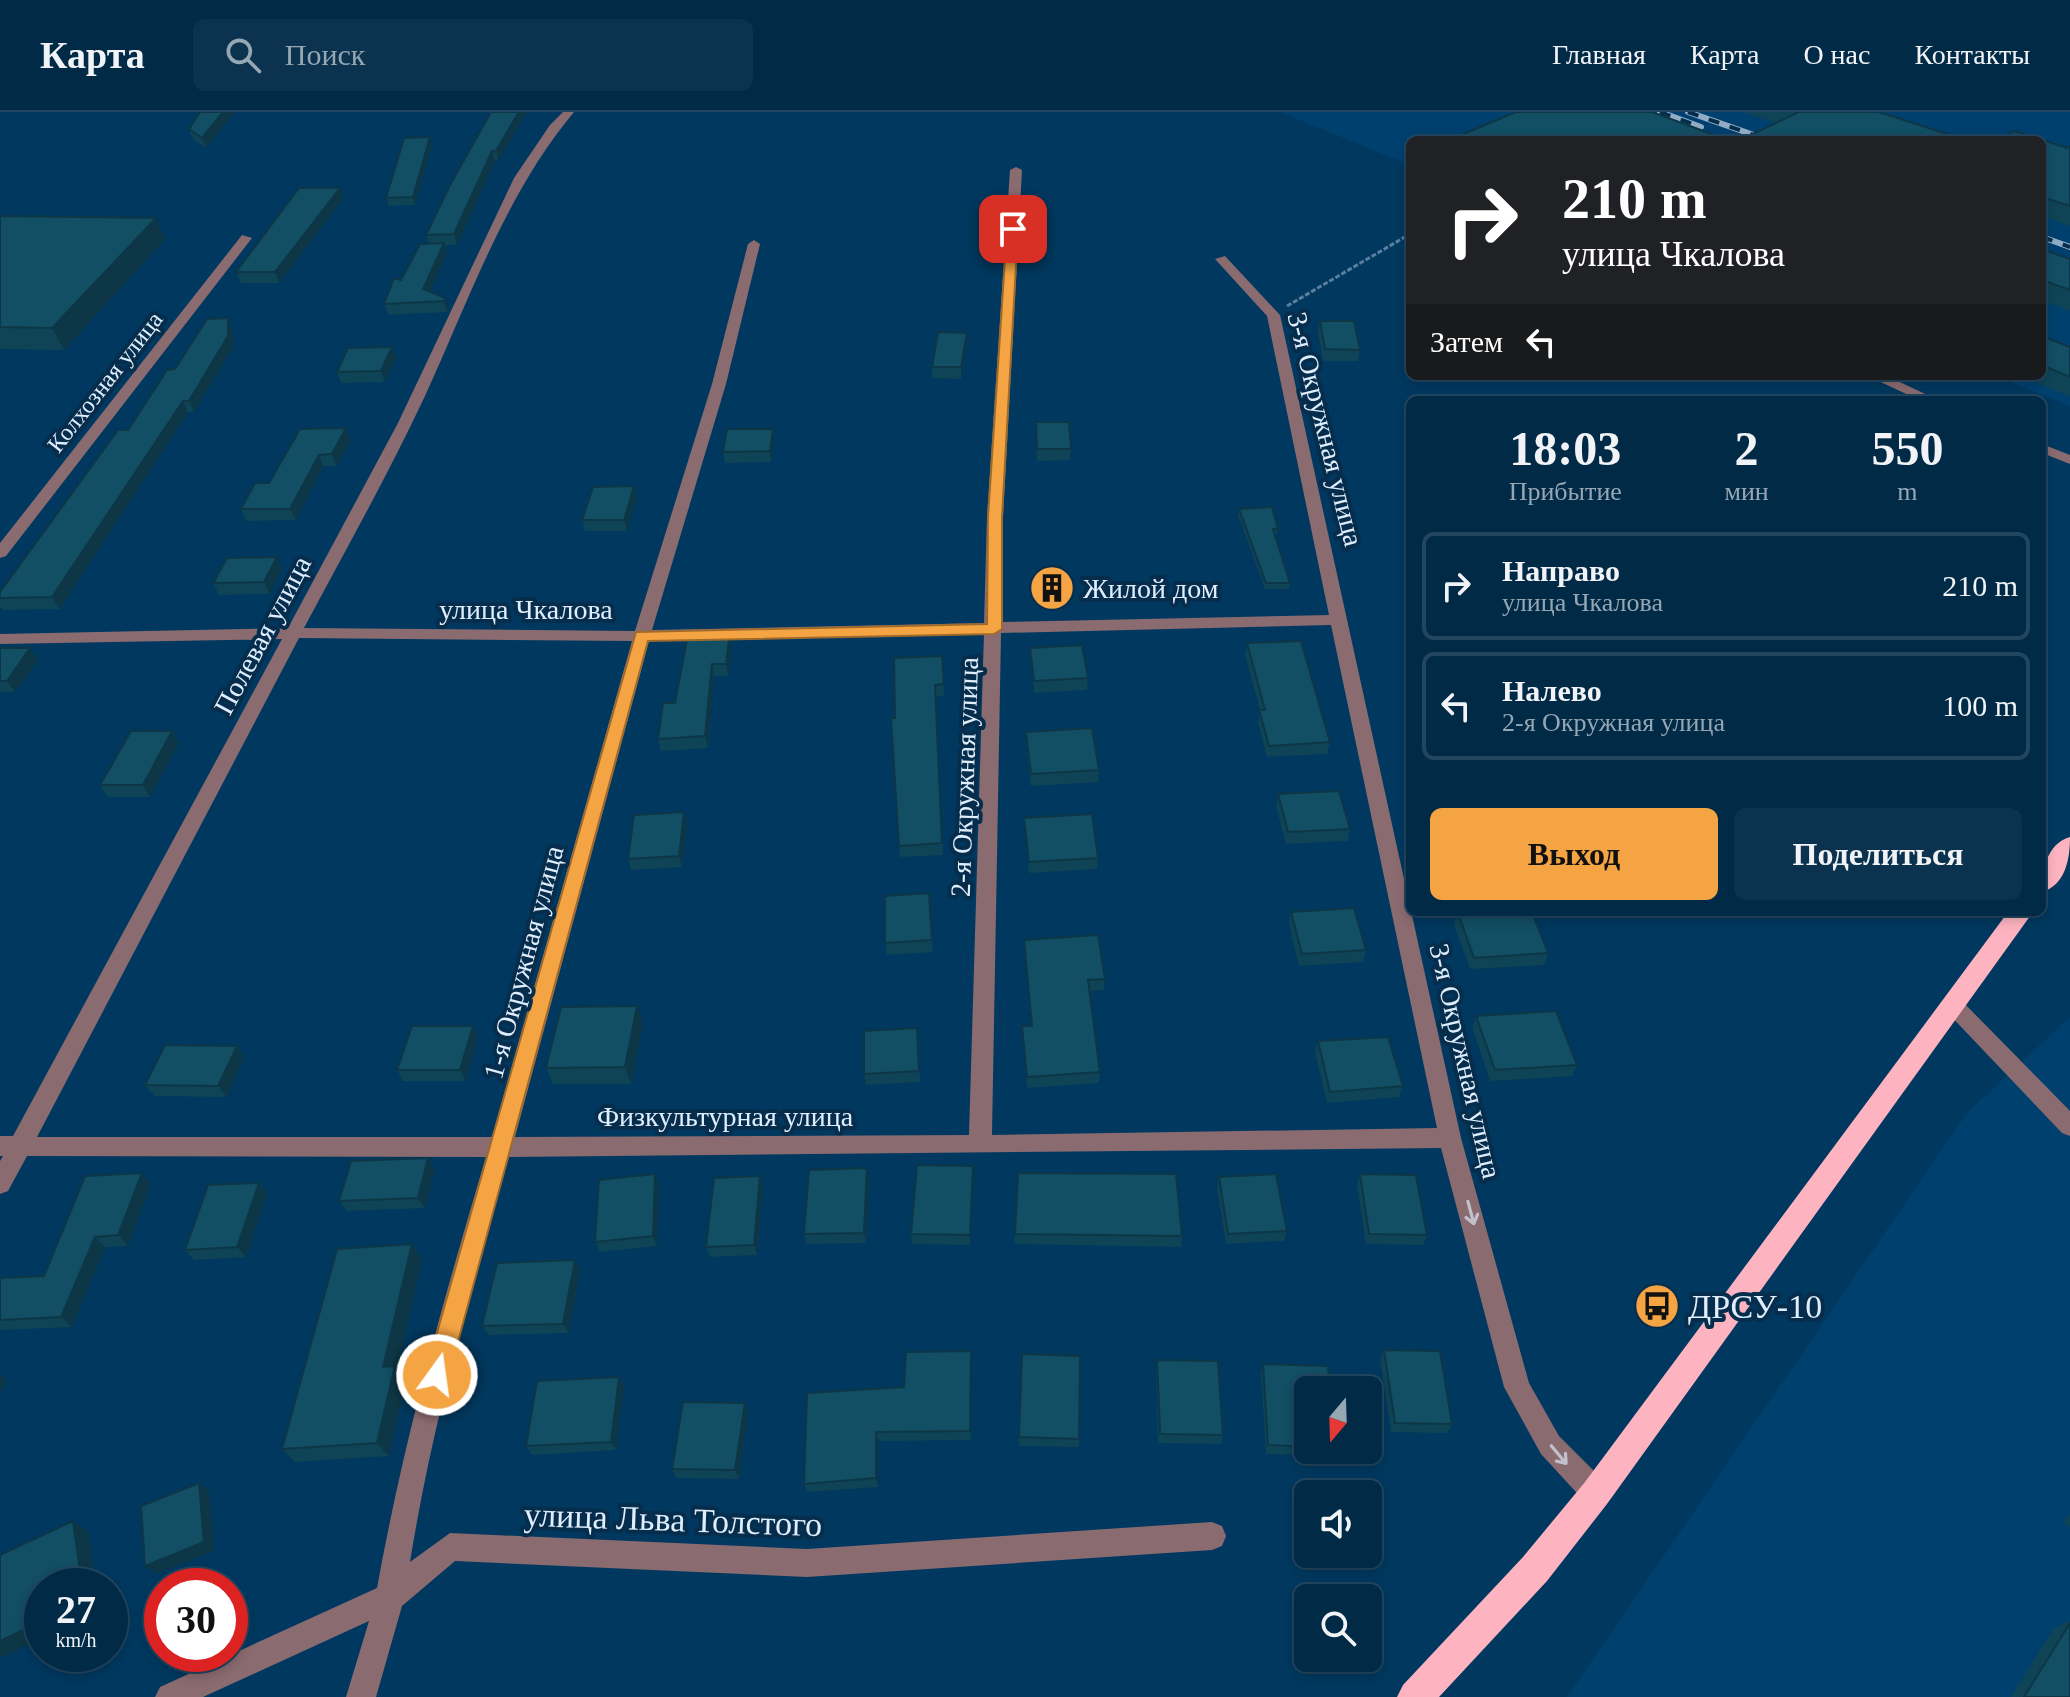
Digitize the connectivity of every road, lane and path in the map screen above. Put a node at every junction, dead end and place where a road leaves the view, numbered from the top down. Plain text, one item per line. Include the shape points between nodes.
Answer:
1 (569, 112) edge
2 (1016, 170) dead end
3 (1406, 236) edge
4 (246, 238) dead end
5 (754, 244) dead end
6 (1221, 259) dead end
7 (1273, 315) junction
8 (1884, 380) edge
9 (1922, 396) edge
10 (2046, 450) edge
11 (2070, 460) edge
12 (0, 553) edge
13 (1340, 620) junction
14 (994, 629) junction
15 (292, 633) junction
16 (642, 636) junction
17 (0, 639) edge
18 (2070, 845) edge
19 (2046, 878) edge
20 (2018, 916) edge
21 (1952, 1004) junction
22 (2070, 1126) edge
23 (1450, 1138) junction
24 (980, 1145) junction
25 (10, 1146) edge
26 (501, 1147) junction
27 (0, 1184) edge
28 (1596, 1493) junction
29 (1212, 1536) dead end
30 (390, 1597) junction
31 (170, 1697) edge
32 (361, 1697) edge
33 (1415, 1697) edge

1 - 15 street, Полевая улица via 520,178 405,423
2 - 14 street, 2-я Окружная улица via 995,517
3 - 7 path
4 - 12 street, Колхозная улица
5 - 16 street, 1-я Окружная улица via 719,384
6 - 7 street, 3-я Окружная улица
7 - 13 street, 3-я Окружная улица
8 - 9 street
10 - 11 street
13 - 14 street, улица Чкалова
13 - 23 street, 3-я Окружная улица
14 - 16 street, улица Чкалова
14 - 24 street, 2-я Окружная улица
15 - 16 street, улица Чкалова
15 - 17 street, улица Чкалова
15 - 25 street, Полевая улица
16 - 26 street, 1-я Окружная улица
18 - 19 highway
20 - 21 highway
21 - 22 street
21 - 28 highway
23 - 24 street, Физкультурная улица
23 -> 28 street, 3-я Окружная улица via 1517,1387 1550,1445
24 - 26 street, Физкультурная улица
25 - 26 street, Физкультурная улица
25 - 27 street, Полевая улица
26 - 30 street, 1-я Окружная улица via 410,1479
28 - 33 highway via 1535,1569
29 - 30 street, улица Льва Толстого via 807,1563 450,1547
30 - 31 street, улица Льва Толстого
30 - 32 street, 1-я Окружная улица

